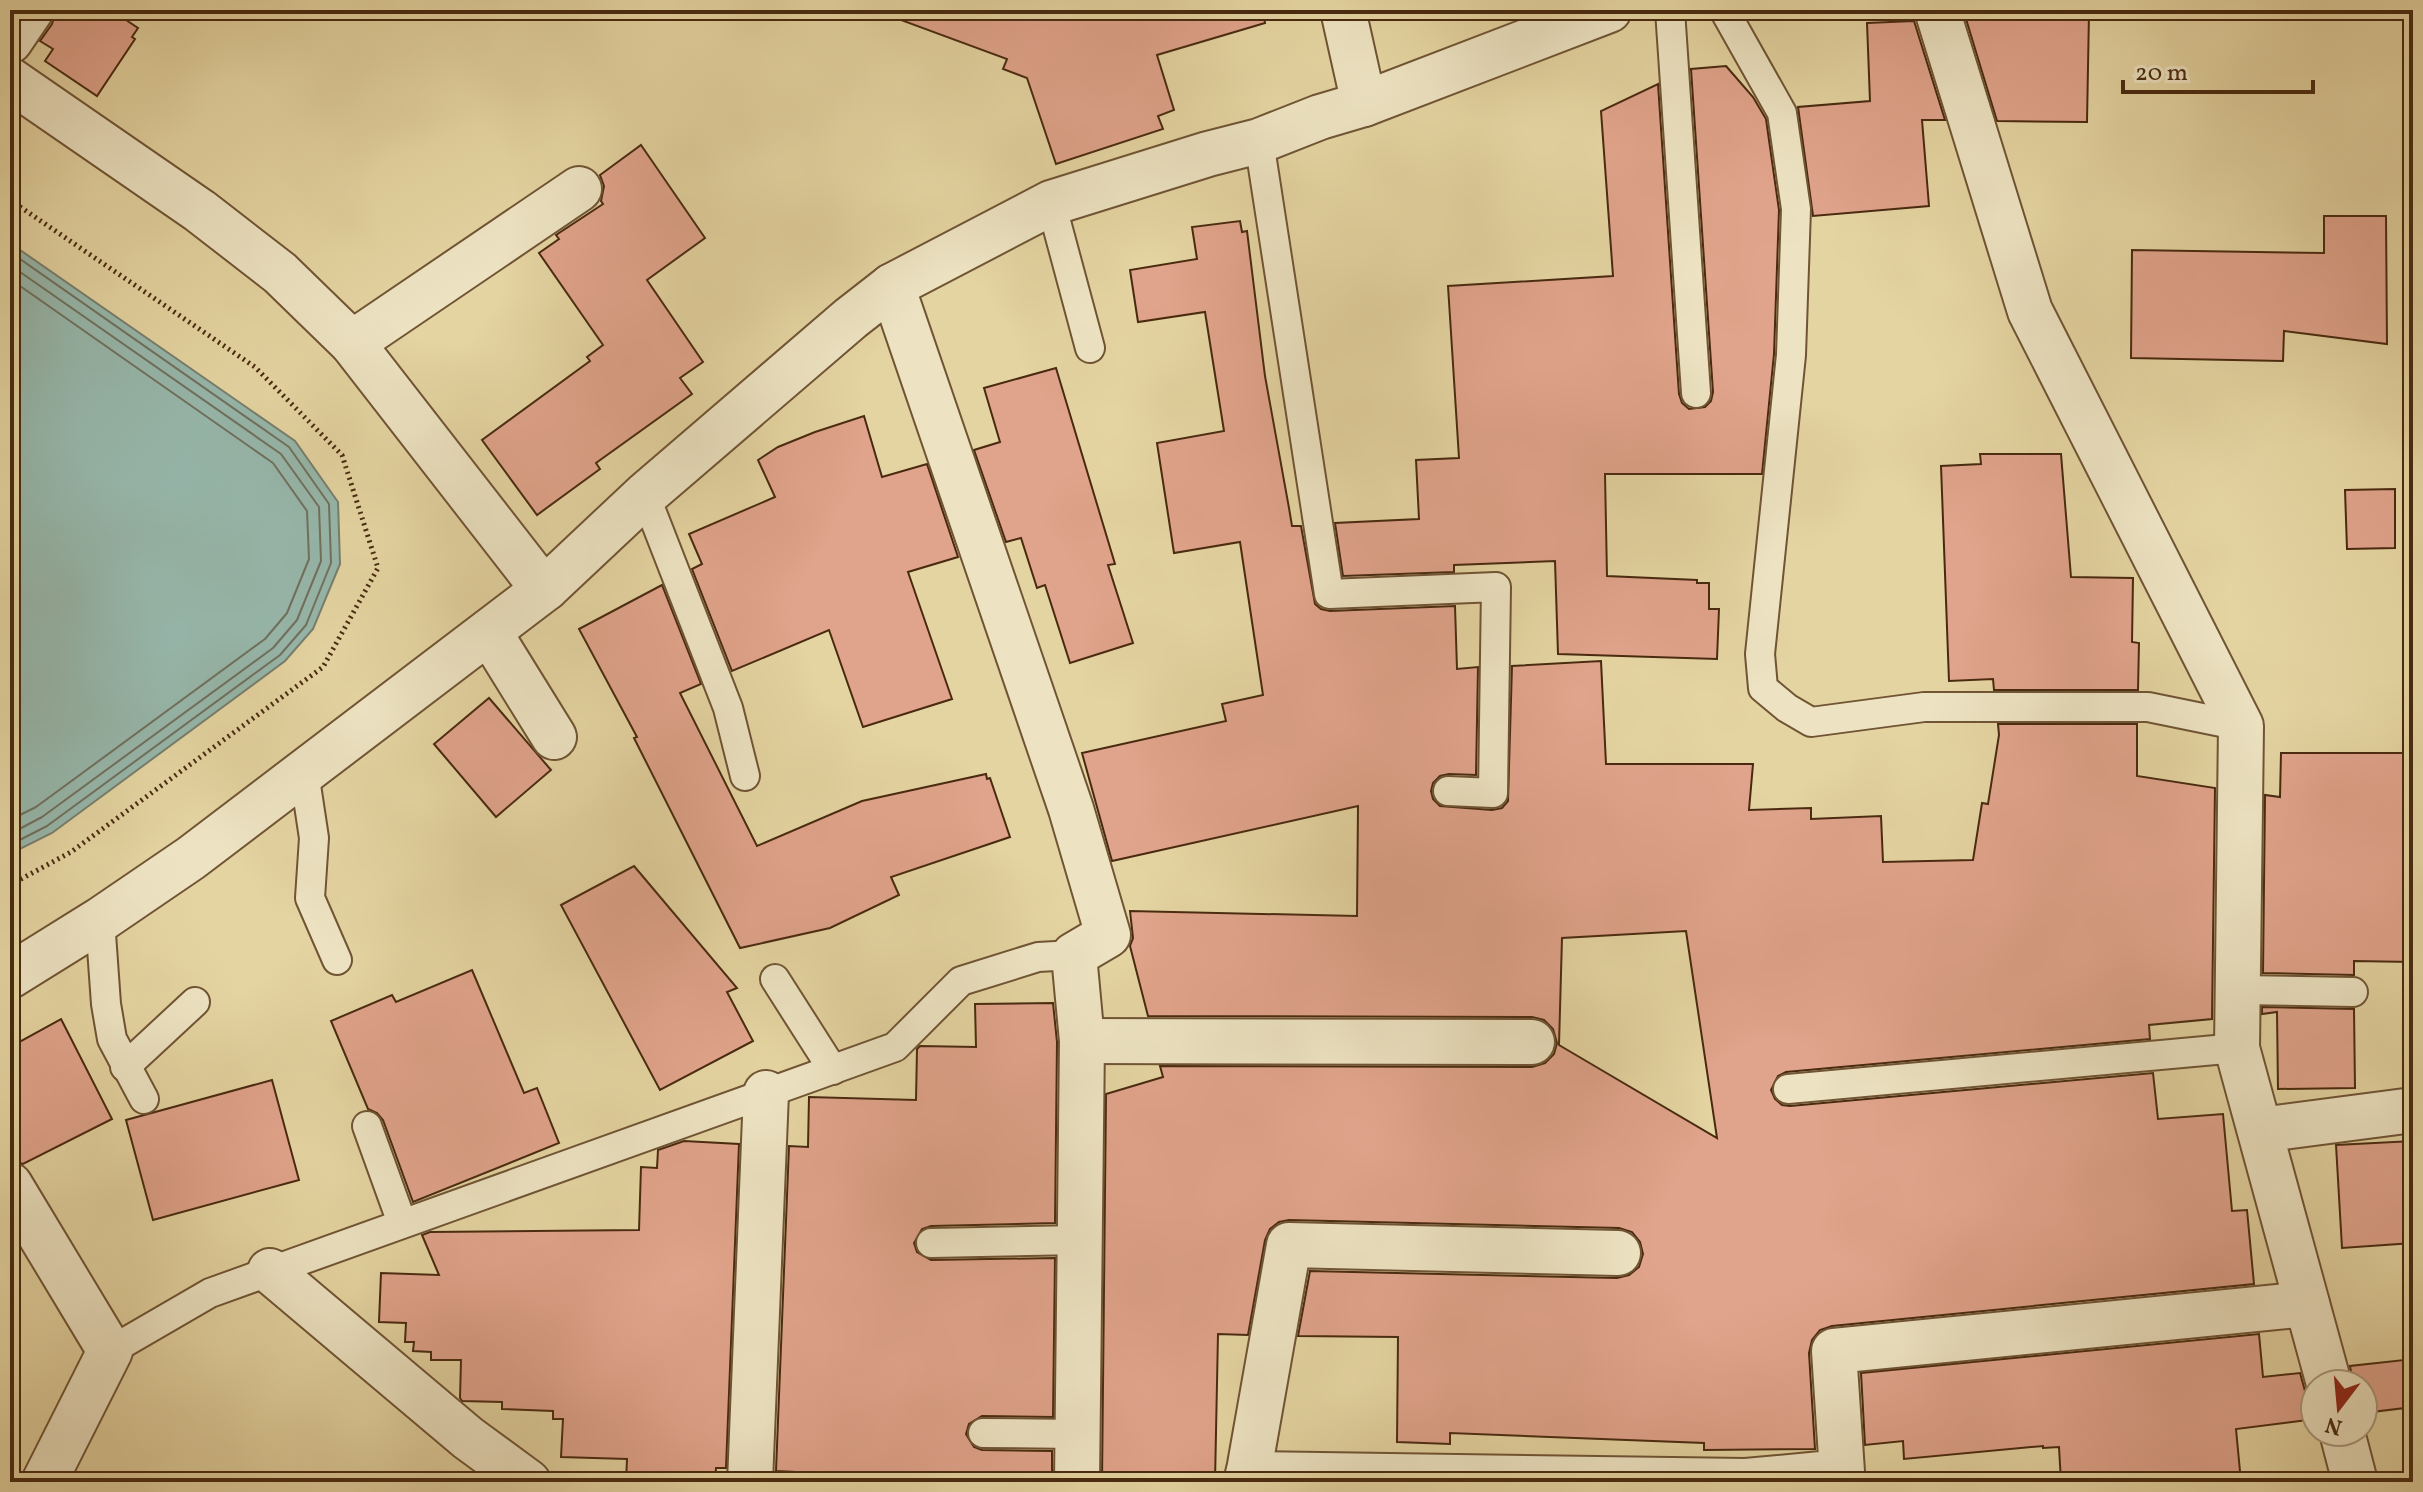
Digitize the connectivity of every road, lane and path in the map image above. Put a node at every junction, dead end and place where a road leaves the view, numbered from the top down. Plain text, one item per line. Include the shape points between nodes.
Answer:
1 (31, 10) edge
2 (1343, 10) edge
3 (1609, 10) edge
4 (1670, 10) edge
5 (1724, 10) edge
6 (1937, 10) edge
7 (10, 41) edge
8 (10, 80) edge
9 (1364, 104) junction
10 (1259, 141) junction
11 (579, 189) dead end
12 (10, 200) edge
13 (1051, 203) junction
14 (892, 286) junction
15 (352, 343) junction
16 (1090, 348) dead end
17 (1696, 393) dead end
18 (645, 495) junction
19 (546, 588) junction
20 (489, 632) junction
21 (2241, 726) junction
22 (554, 737) dead end
23 (304, 772) junction
24 (745, 776) dead end
25 (1448, 791) dead end
26 (10, 885) edge
27 (100, 920) junction
28 (1074, 955) junction
29 (337, 960) dead end
30 (10, 976) edge
31 (775, 979) dead end
32 (2238, 990) junction
33 (2353, 992) dead end
34 (195, 1002) dead end
35 (1082, 1041) junction
36 (1532, 1042) dead end
37 (2237, 1048) junction
38 (125, 1067) junction
39 (833, 1070) junction
40 (1788, 1089) dead end
41 (766, 1093) junction
42 (144, 1099) dead end
43 (2413, 1110) edge
44 (367, 1126) dead end
45 (2260, 1130) junction
46 (10, 1185) edge
47 (402, 1223) junction
48 (1079, 1240) junction
49 (931, 1243) dead end
50 (1618, 1253) dead end
51 (270, 1271) junction
52 (2307, 1304) junction
53 (110, 1351) junction
54 (2325, 1368) edge
55 (983, 1433) dead end
56 (1077, 1434) junction
57 (2346, 1448) edge
58 (1247, 1478) edge
59 (44, 1482) edge
60 (528, 1482) edge
61 (750, 1482) edge
62 (1077, 1482) edge
63 (2355, 1482) edge

1 - 7 street
2 - 9 street
3 - 9 street
4 - 17 lane
5 - 21 lane via 1782,113 1796,209 1791,355 1760,654 1763,688 1811,722 1924,707 2148,707
6 - 21 street via 2030,311
8 - 15 street via 200,211 280,273
9 - 10 street
10 - 13 street
10 - 25 lane via 1329,594 1496,587 1493,793
11 - 15 street
12 - 26 path via 266,378 342,455 378,568 323,667 71,852
13 - 14 street
13 - 16 lane
14 - 18 street
14 - 28 street via 1071,809 1108,935
15 - 19 street
18 - 19 street
18 - 24 lane via 728,708
19 - 20 street
20 - 22 street
20 - 23 street
21 - 32 street
23 - 27 street
23 - 29 lane via 314,838 310,898
27 - 30 street
27 - 38 lane via 106,1004 112,1039
28 - 35 street
28 - 39 lane via 1038,957 961,981 895,1047
31 - 39 lane
32 - 33 lane
32 - 37 street
34 - 38 lane
35 - 36 street
35 - 48 street
37 - 40 lane
37 - 45 street
38 - 42 lane
39 - 41 lane
41 - 47 lane
41 - 61 street
43 - 45 street
44 - 47 lane
45 - 52 street
46 - 53 street
47 - 51 lane
48 - 49 lane
48 - 56 street
50 - 58 street via 1289,1245
51 - 53 lane via 210,1293
51 - 60 street
52 - 54 street
52 - 58 street via 1834,1351 1842,1472 1746,1481
53 - 59 street
55 - 56 lane
56 - 62 street
57 - 63 street

